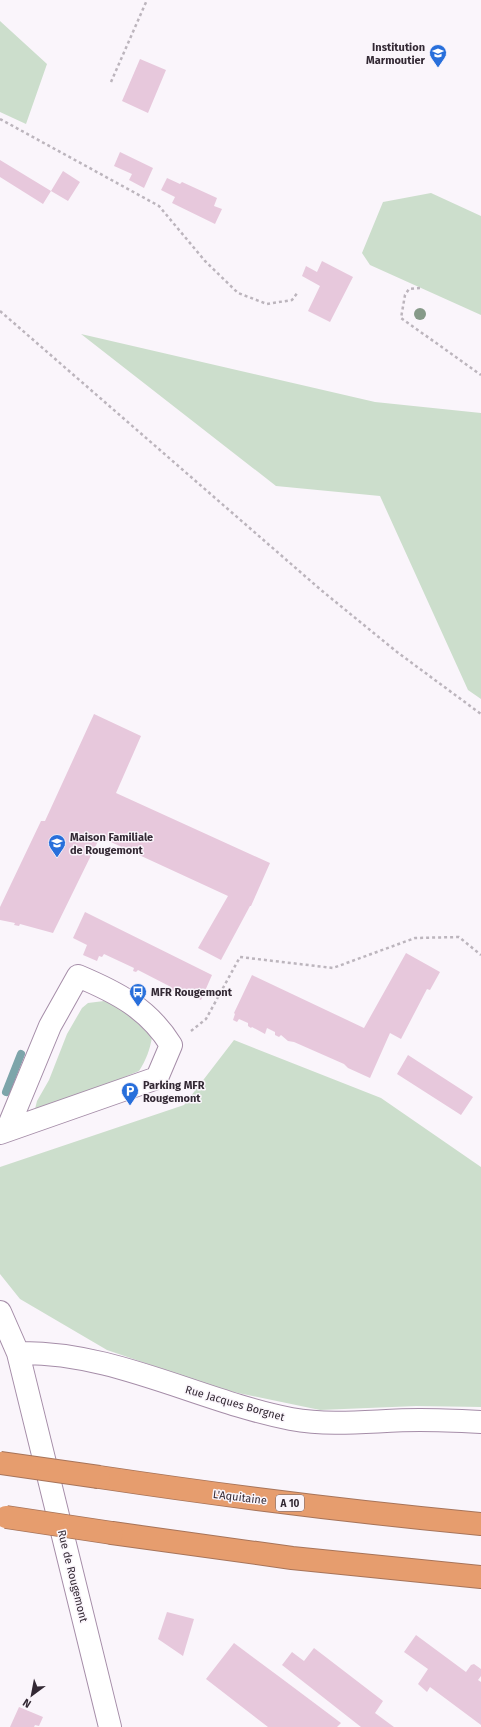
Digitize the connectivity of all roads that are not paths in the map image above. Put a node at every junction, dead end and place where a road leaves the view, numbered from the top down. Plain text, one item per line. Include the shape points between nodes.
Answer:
1 (3, 1132) edge
2 (0, 1312) edge
3 (18, 1353) junction
4 (481, 1422) edge
5 (0, 1462) edge
6 (3, 1517) edge
7 (481, 1524) edge
8 (481, 1577) edge
9 (110, 1727) edge

1 - 1 street via 50,1026 78,976 106,988 138,1007 162,1031 171,1045 157,1078
2 - 3 street, Rue de Rougemont
3 - 4 street, Rue Jacques Borgnet via 43,1353 93,1361 214,1399 292,1419 346,1424 420,1420
3 - 9 street, Rue de Rougemont
5 - 7 highway, L'Aquitaine / A 10, bridge via 195,1492
6 - 8 highway, bridge via 187,1545

